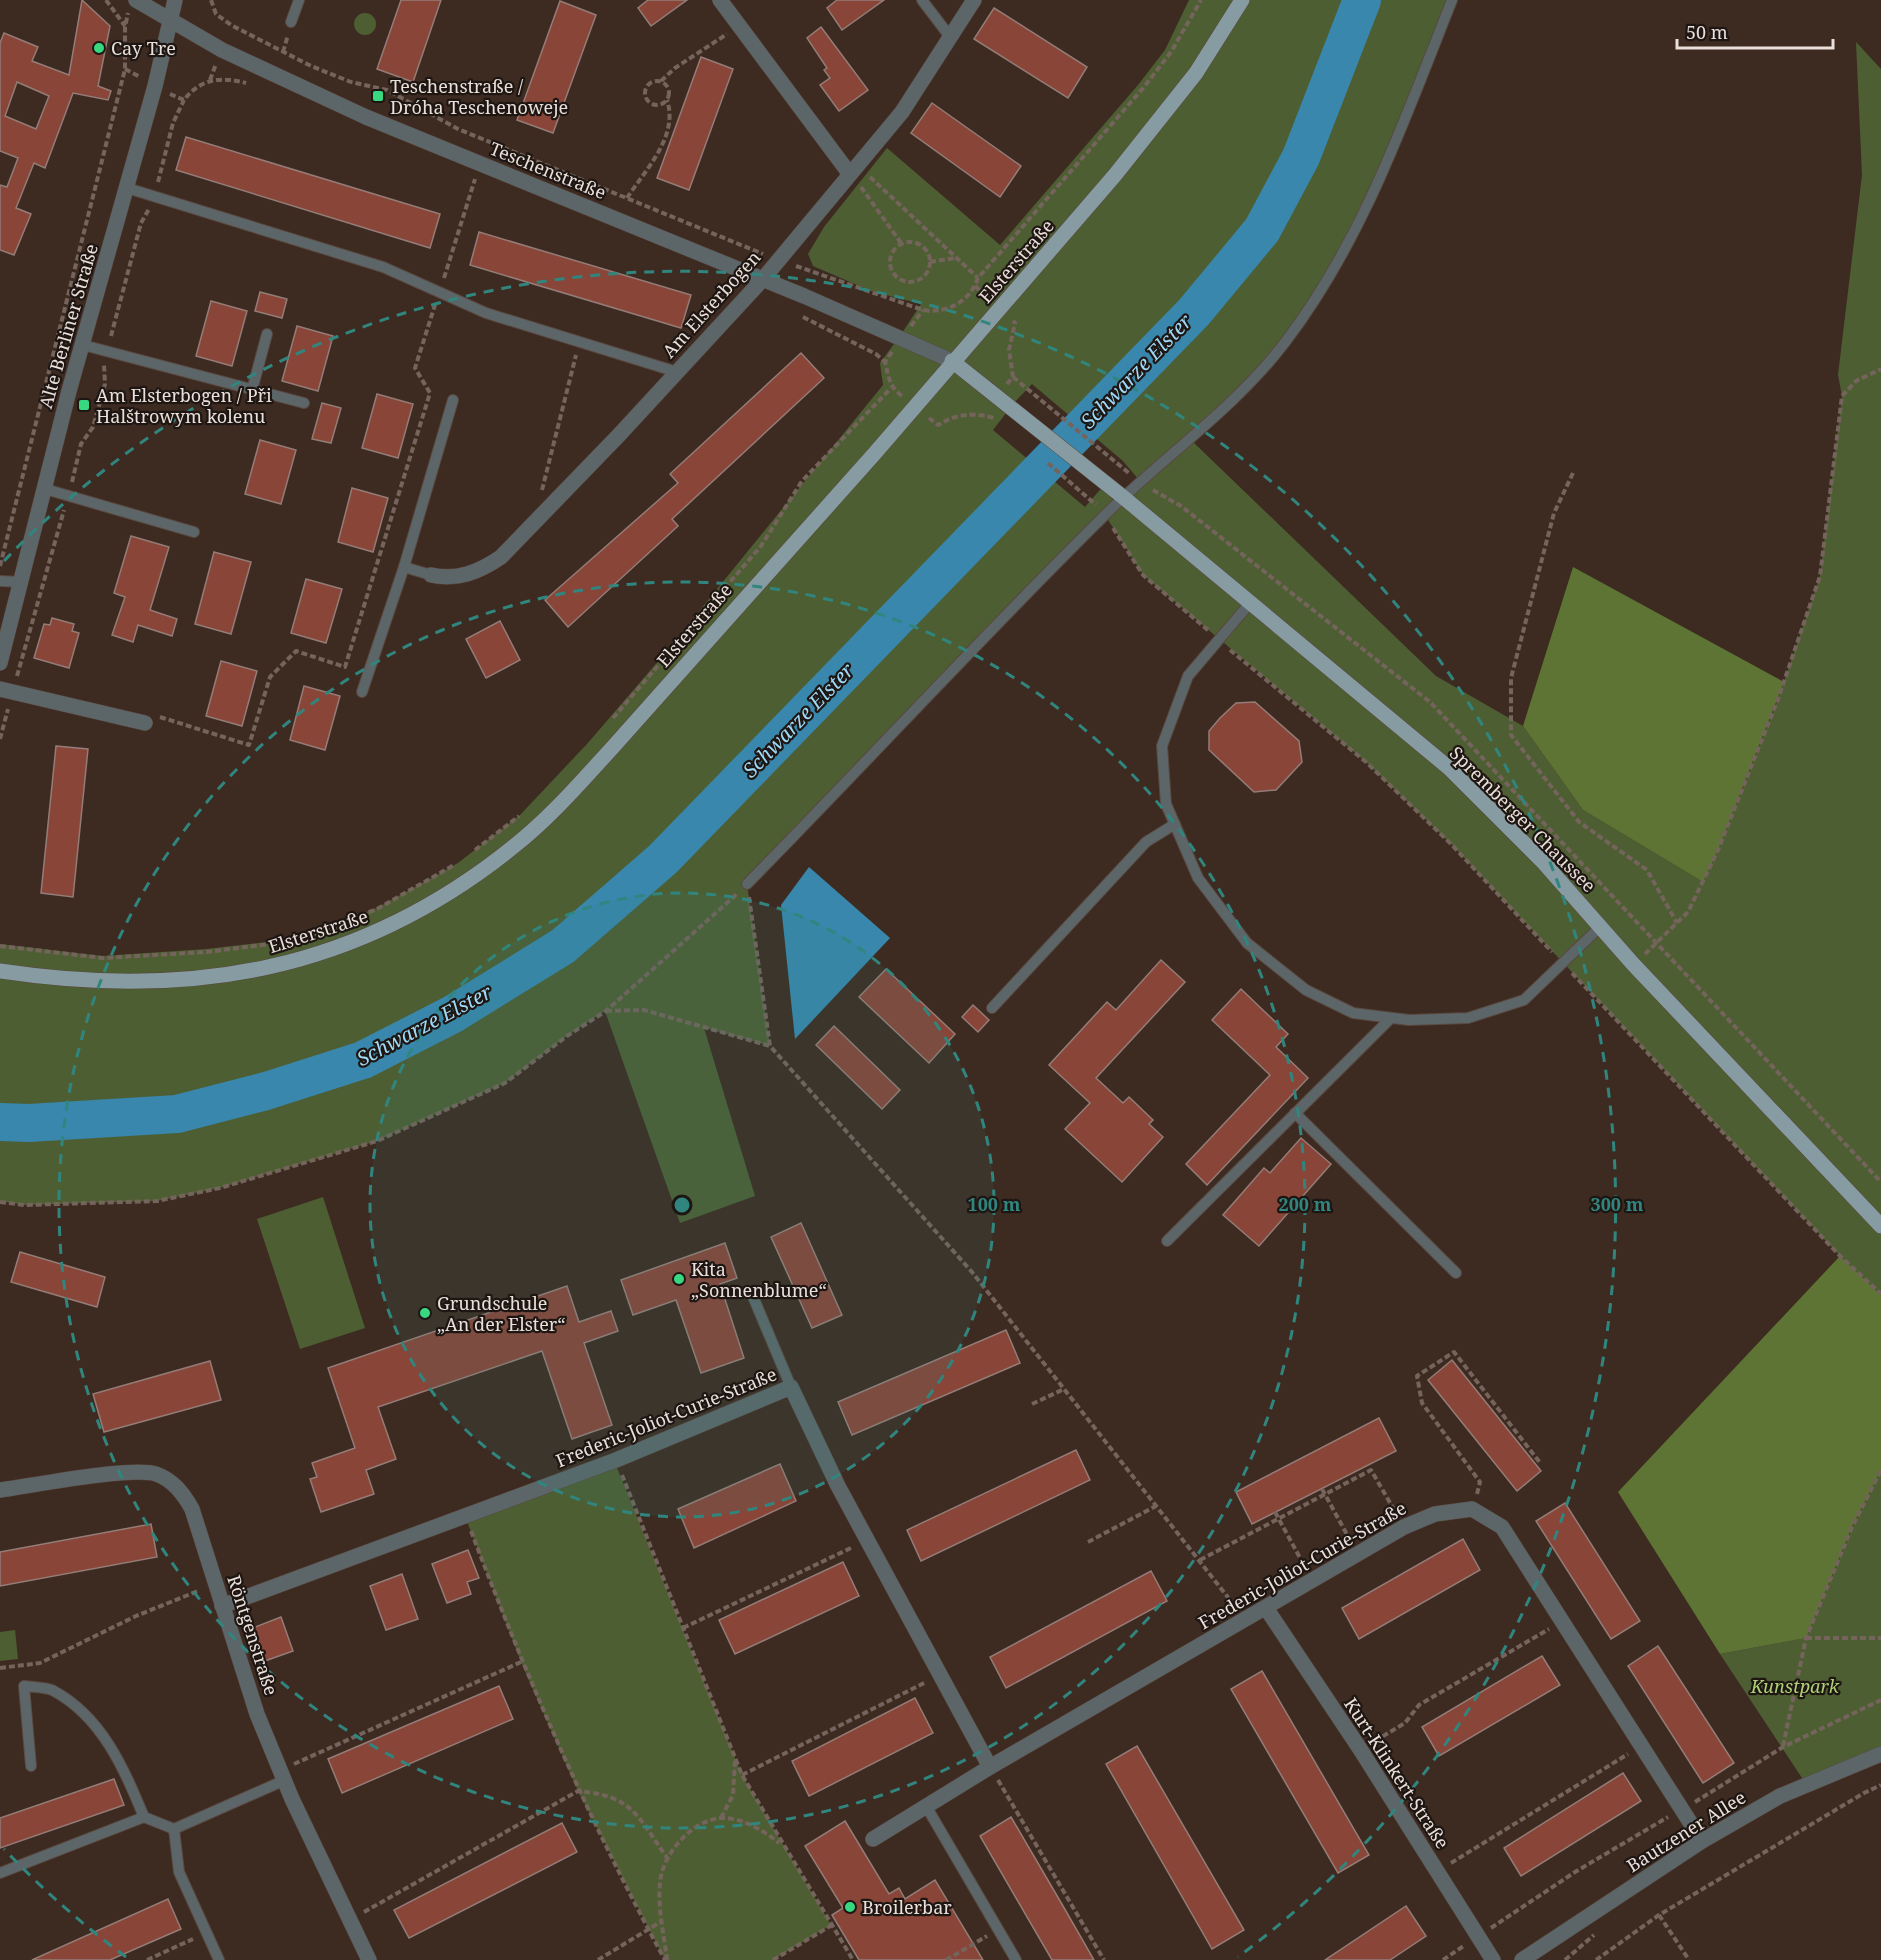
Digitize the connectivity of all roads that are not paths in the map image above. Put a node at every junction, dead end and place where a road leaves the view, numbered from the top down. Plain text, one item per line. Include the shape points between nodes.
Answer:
1 (136, 0) edge
2 (175, 0) edge
3 (299, 0) edge
4 (720, 0) edge
5 (922, 0) edge
6 (974, 0) edge
7 (1242, 0) edge
8 (1452, 0) edge
9 (169, 20) junction
10 (291, 22) dead end
11 (951, 38) junction
12 (852, 169) junction
13 (127, 188) junction
14 (763, 279) junction
15 (267, 334) dead end
16 (83, 345) junction
17 (952, 361) junction
18 (677, 372) junction
19 (252, 390) junction
20 (453, 400) dead end
21 (304, 403) dead end
22 (45, 489) junction
23 (1123, 497) junction
24 (194, 532) dead end
25 (404, 567) junction
26 (431, 575) joint
27 (0, 581) edge
28 (21, 582) junction
29 (1250, 603) junction
30 (0, 659) edge
31 (6, 691) edge
32 (362, 692) dead end
33 (145, 723) road end
34 (1175, 824) junction
35 (747, 884) road end
36 (1600, 927) junction
37 (0, 971) edge
38 (992, 1008) dead end
39 (1391, 1018) junction
40 (1295, 1113) junction
41 (1881, 1226) edge
42 (1167, 1240) dead end
43 (1456, 1273) dead end
44 (751, 1292) dead end
45 (791, 1387) junction
46 (0, 1490) edge
47 (222, 1606) junction
48 (1266, 1608) junction
49 (1881, 1754) edge
50 (31, 1766) dead end
51 (990, 1767) junction
52 (283, 1775) junction
53 (927, 1806) junction
54 (144, 1817) junction
55 (174, 1829) junction
56 (873, 1839) dead end
57 (1702, 1841) junction
58 (0, 1873) edge
59 (368, 1959) edge
60 (219, 1960) edge
61 (1017, 1960) edge
62 (1493, 1960) edge
63 (1522, 1960) edge

1 - 9 street, Teschenstraße
2 - 9 street, Alte Berliner Straße
3 - 10 lane
4 - 12 street
5 - 11 lane
6 - 11 street, Am Elsterbogen
7 - 17 main road, Elsterstraße via 1196,73 1148,135
8 - 23 lane via 1379,184 1324,286 1249,385
9 - 13 street, Alte Berliner Straße
9 - 14 street, Teschenstraße via 263,70 366,117
11 - 12 street, Am Elsterbogen via 902,112
12 - 14 street, Am Elsterbogen
13 - 16 street, Alte Berliner Straße
13 - 18 lane via 383,267 486,313
14 - 17 street, Teschenstraße
14 - 18 street, Am Elsterbogen
15 - 19 lane
16 - 19 lane
16 - 22 street, Alte Berliner Straße
17 - 23 main road, Spremberger Chaussee
17 - 37 main road, Elsterstraße via 875,453 572,792 513,847 449,892 375,934 259,970 134,983
18 - 26 street, Am Elsterbogen via 501,557 456,578
19 - 21 lane
20 - 25 lane
22 - 24 lane
22 - 28 street, Alte Berliner Straße
23 - 29 main road, Spremberger Chaussee
23 - 35 lane
25 - 26 lane
25 - 32 lane
27 - 28 lane
28 - 30 street, Alte Berliner Straße
29 - 34 lane via 1188,676 1161,746 1166,804
29 - 36 main road, Spremberger Chaussee via 1449,768 1545,863
31 - 33 street
34 - 38 lane via 1146,842
34 - 39 lane via 1198,878 1247,943 1306,990 1353,1013
36 - 39 lane via 1524,1000 1468,1018
36 - 41 main road, Spremberger Chaussee
39 - 40 lane
40 - 42 lane
40 - 43 lane
44 - 45 lane
45 - 47 street, Frederic-Joliot-Curie-Straße via 616,1460
45 - 51 street, Frederic-Joliot-Curie-Straße
46 - 47 street, Röntgenstraße via 132,1473 154,1474 172,1482 192,1509
47 - 52 street, Röntgenstraße via 257,1714
48 - 51 street, Frederic-Joliot-Curie-Straße
48 - 57 street, Frederic-Joliot-Curie-Straße via 1404,1527 1435,1514 1472,1509 1502,1527
48 - 62 street, Kurt-Klinkert-Straße
49 - 57 street, Bautzener Allee via 1780,1796
50 - 54 lane via 24,1686 50,1689 91,1722 113,1748
51 - 53 street, Frederic-Joliot-Curie-Straße
52 - 55 lane
52 - 59 street, Röntgenstraße
53 - 56 street, Frederic-Joliot-Curie-Straße
53 - 61 lane
54 - 55 lane
54 - 58 lane
55 - 60 lane via 179,1872
57 - 63 street, Bautzener Allee

